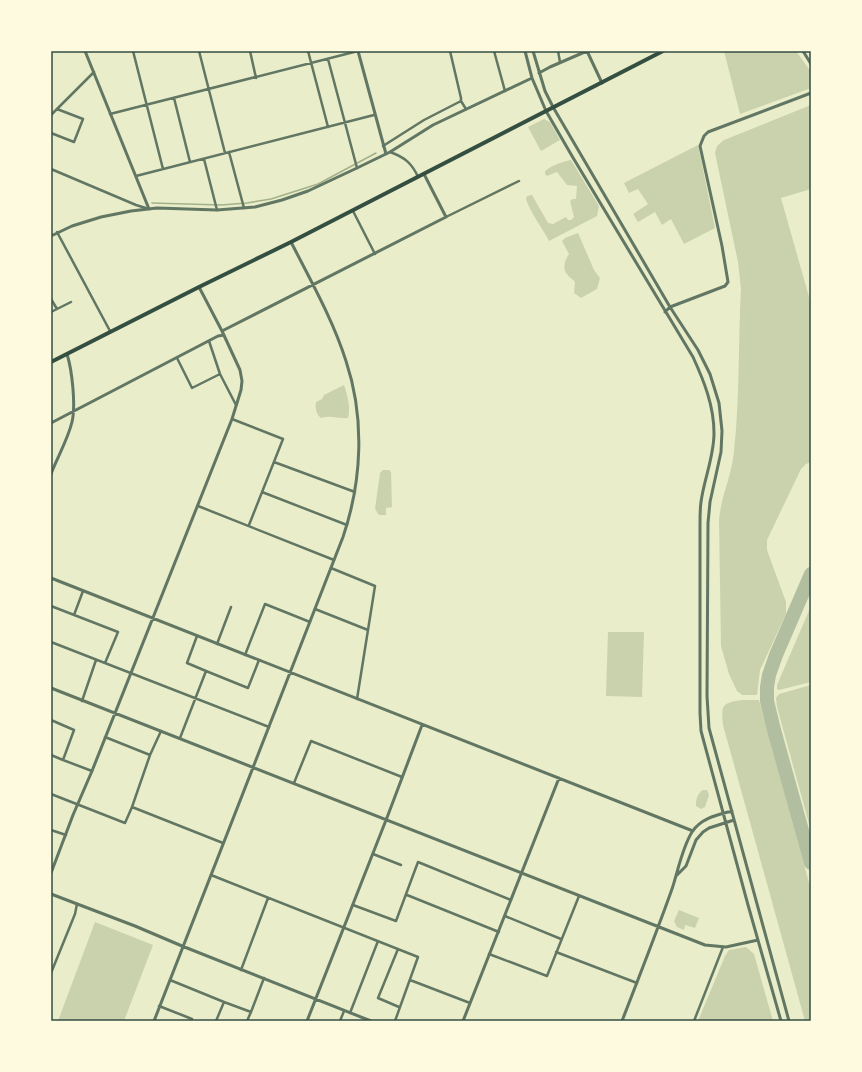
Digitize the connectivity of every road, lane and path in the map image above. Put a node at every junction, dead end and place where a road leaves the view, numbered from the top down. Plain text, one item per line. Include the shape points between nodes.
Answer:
1 (85, 51) edge
2 (133, 51) edge
3 (199, 51) edge
4 (250, 51) edge
5 (308, 51) edge
6 (358, 51) edge
7 (450, 51) edge
8 (494, 51) edge
9 (525, 51) edge
10 (533, 51) edge
11 (558, 51) edge
12 (587, 51) edge
13 (664, 51) edge
14 (803, 51) edge
15 (328, 59) junction
16 (560, 62) junction
17 (311, 63) junction
18 (811, 64) edge
19 (94, 72) junction
20 (539, 73) junction
21 (256, 78) junction
22 (532, 78) junction
23 (602, 83) junction
24 (209, 90) junction
25 (505, 91) junction
26 (811, 93) edge
27 (174, 98) junction
28 (461, 101) junction
29 (147, 105) junction
30 (553, 107) junction
31 (57, 108) junction
32 (466, 109) junction
33 (546, 111) junction
34 (51, 114) edge
35 (110, 114) junction
36 (374, 115) junction
37 (345, 122) junction
38 (328, 127) junction
39 (51, 133) edge
40 (383, 146) junction
41 (229, 152) junction
42 (390, 152) junction
43 (225, 153) junction
44 (386, 154) junction
45 (204, 159) junction
46 (190, 162) junction
47 (356, 165) junction
48 (51, 169) edge
49 (163, 169) junction
50 (424, 174) junction
51 (136, 176) junction
52 (418, 177) junction
53 (519, 181) dead end
54 (243, 205) junction
55 (216, 207) junction
56 (148, 209) junction
57 (353, 211) junction
58 (446, 218) junction
59 (57, 232) junction
60 (51, 236) edge
61 (291, 242) junction
62 (375, 254) junction
63 (313, 285) junction
64 (199, 287) junction
65 (51, 299) edge
66 (70, 302) dead end
67 (670, 307) junction
68 (57, 309) junction
69 (51, 312) edge
70 (665, 312) junction
71 (110, 331) junction
72 (223, 333) junction
73 (209, 341) junction
74 (67, 354) junction
75 (177, 358) junction
76 (51, 362) edge
77 (220, 374) junction
78 (236, 405) junction
79 (73, 411) junction
80 (232, 419) junction
81 (51, 423) edge
82 (274, 462) junction
83 (51, 472) edge
84 (262, 492) junction
85 (355, 492) junction
86 (197, 506) junction
87 (249, 525) junction
88 (348, 525) junction
89 (335, 560) junction
90 (332, 568) junction
91 (51, 578) edge
92 (83, 591) junction
93 (51, 606) edge
94 (231, 607) dead end
95 (315, 609) junction
96 (74, 615) junction
97 (153, 618) junction
98 (311, 622) junction
99 (368, 630) junction
100 (197, 636) junction
101 (51, 642) edge
102 (217, 644) junction
103 (245, 654) junction
104 (96, 660) junction
105 (259, 660) junction
106 (105, 663) junction
107 (206, 671) junction
108 (131, 673) junction
109 (291, 673) junction
110 (51, 688) edge
111 (195, 698) junction
112 (357, 700) junction
113 (82, 701) junction
114 (114, 713) junction
115 (51, 720) edge
116 (422, 725) junction
117 (269, 728) junction
118 (161, 731) junction
119 (105, 737) junction
120 (180, 738) junction
121 (51, 755) edge
122 (150, 755) junction
123 (62, 760) junction
124 (254, 768) junction
125 (92, 771) junction
126 (402, 777) junction
127 (559, 778) junction
128 (294, 783) junction
129 (51, 794) edge
130 (77, 804) junction
131 (132, 807) junction
132 (732, 810) junction
133 (724, 813) junction
134 (386, 820) junction
135 (734, 820) junction
136 (727, 822) junction
137 (51, 830) edge
138 (693, 831) junction
139 (66, 835) junction
140 (223, 844) junction
141 (372, 854) junction
142 (401, 865) dead end
143 (51, 873) edge
144 (521, 873) junction
145 (211, 876) junction
146 (676, 876) junction
147 (51, 894) edge
148 (407, 896) junction
149 (579, 896) junction
150 (268, 898) junction
151 (511, 900) junction
152 (77, 904) junction
153 (353, 905) junction
154 (505, 916) junction
155 (658, 926) junction
156 (344, 927) junction
157 (499, 932) junction
158 (561, 939) junction
159 (758, 940) junction
160 (378, 941) junction
161 (182, 946) junction
162 (722, 947) junction
163 (398, 949) junction
164 (556, 952) junction
165 (489, 954) junction
166 (241, 970) junction
167 (51, 973) edge
168 (264, 978) junction
169 (170, 980) junction
170 (410, 980) junction
171 (637, 982) junction
172 (315, 999) junction
173 (224, 1002) junction
174 (470, 1003) junction
175 (159, 1006) junction
176 (399, 1007) junction
177 (344, 1011) junction
178 (251, 1012) junction
179 (350, 1013) junction
180 (154, 1021) edge
181 (191, 1021) edge
182 (216, 1021) edge
183 (247, 1021) edge
184 (307, 1021) edge
185 (340, 1021) edge
186 (371, 1021) edge
187 (395, 1021) edge
188 (463, 1021) edge
189 (622, 1021) edge
190 (694, 1021) edge
191 (781, 1021) edge
192 (789, 1021) edge

1 - 19 street
2 - 29 street
3 - 24 street
4 - 21 street
5 - 17 street
6 - 15 street
6 - 36 street
7 - 28 street
8 - 25 street
9 - 22 street
10 - 20 street
11 - 16 street
12 - 16 street
12 - 23 street
13 - 23 highway
14 - 18 street
15 - 17 street
15 - 37 street
16 - 20 street
17 - 21 street
17 - 38 street
19 - 31 street
19 - 35 street
20 - 30 street
21 - 24 street
22 - 25 street
22 - 33 street
23 - 30 highway
24 - 27 street
24 - 43 street
25 - 32 street
26 - 67 street via 708,132 704,136 700,146 728,282 724,286
27 - 29 street
27 - 46 street
28 - 32 street
28 - 40 street via 424,120
29 - 35 street
29 - 49 street
30 - 33 highway
30 - 67 street
31 - 34 street
31 - 39 street via 83,119 74,142
32 - 42 street
33 - 50 highway
33 - 70 street
35 - 51 street
36 - 37 street
36 - 40 street
37 - 38 street
37 - 47 street
38 - 41 street
40 - 44 street
41 - 43 street
41 - 54 street
42 - 44 street
42 - 52 street via 408,160
43 - 45 street
44 - 47 street
45 - 46 street
45 - 55 street
46 - 49 street
47 - 54 street via 302,193 255,207
48 - 56 street
49 - 51 street
50 - 52 highway
50 - 58 street
51 - 56 street
52 - 57 highway
53 - 58 street
54 - 55 street
55 - 56 street
56 - 59 street via 101,217
57 - 61 highway
57 - 62 street
58 - 62 street
59 - 60 street
59 - 71 street
61 - 63 street
61 - 64 highway
62 - 63 street
63 - 72 street
63 - 85 street via 347,361 354,390 359,432
64 - 71 highway
64 - 72 street
65 - 68 street
66 - 68 street
67 - 70 street
67 - 132 street via 698,350 710,374 719,403 721,452 708,523 707,696 709,728
68 - 69 street
70 - 133 street via 693,357 711,407 714,433 701,502 700,524 700,713 701,731
71 - 74 highway
72 - 73 street
72 - 78 street via 242,380
73 - 75 street
73 - 77 street
74 - 76 highway
74 - 79 street
75 - 77 street via 192,388
75 - 79 street
77 - 78 street
78 - 80 street
79 - 81 street
79 - 83 street via 72,423
80 - 82 street via 283,439
80 - 86 street
82 - 84 street
82 - 85 street
84 - 87 street
84 - 88 street
85 - 88 street
86 - 87 street
86 - 97 street
87 - 89 street
88 - 89 street
89 - 90 street
90 - 95 street
90 - 99 street via 375,586
91 - 92 street
92 - 96 street
92 - 97 street
93 - 96 street
94 - 102 street
95 - 98 street
95 - 99 street
96 - 106 street via 118,632
97 - 100 street
97 - 108 street
98 - 103 street via 265,604
98 - 109 street
99 - 112 street
100 - 102 street
100 - 107 street via 187,664
101 - 104 street
102 - 103 street
103 - 105 street
104 - 106 street
104 - 113 street
105 - 107 street via 248,688
105 - 109 street
106 - 108 street
107 - 111 street
108 - 111 street
108 - 114 street
109 - 112 street
109 - 117 street
110 - 113 street
111 - 117 street
111 - 120 street
112 - 116 street
113 - 114 street
114 - 118 street
114 - 119 street
115 - 123 street via 74,730
116 - 126 street
116 - 127 street
117 - 124 street
118 - 120 street
118 - 122 street
119 - 122 street
119 - 125 street
120 - 124 street
121 - 123 street
122 - 131 street
123 - 125 street
124 - 128 street
124 - 140 street
125 - 130 street
126 - 128 street via 312,741
126 - 134 street
127 - 138 street
127 - 144 street
128 - 134 street
129 - 130 street
130 - 131 street via 125,823
130 - 139 street
131 - 140 street
132 - 133 street
132 - 135 street
133 - 136 street
133 - 138 street via 702,821
134 - 141 street
134 - 144 street
135 - 136 street
135 - 192 street
136 - 146 street via 703,832 696,840 686,866
136 - 159 street
137 - 139 street
138 - 146 street
139 - 143 street
140 - 145 street
141 - 142 street
141 - 153 street
144 - 149 street
144 - 151 street
145 - 150 street
145 - 161 street
146 - 155 street
147 - 152 street
148 - 151 street via 418,862
148 - 153 street via 396,921
148 - 157 street
149 - 155 street
149 - 158 street
150 - 156 street
150 - 166 street
151 - 154 street
152 - 161 street
152 - 167 street
153 - 156 street
154 - 157 street
154 - 158 street
155 - 162 street via 705,945
155 - 171 street
156 - 160 street
156 - 172 street
157 - 165 street
158 - 164 street
159 - 162 street
159 - 191 street
160 - 163 street
160 - 179 street
161 - 166 street
161 - 169 street
162 - 190 street
163 - 170 street via 418,957
163 - 176 street via 378,998
164 - 165 street via 546,976
164 - 171 street
165 - 174 street
166 - 168 street
168 - 172 street
168 - 178 street
169 - 173 street
169 - 175 street
170 - 174 street
170 - 176 street
171 - 189 street
172 - 177 street
172 - 184 street
173 - 178 street
173 - 182 street
174 - 188 street
175 - 180 street
175 - 181 street via 192,1019
176 - 187 street
177 - 179 street
177 - 185 street
178 - 183 street
179 - 186 street

